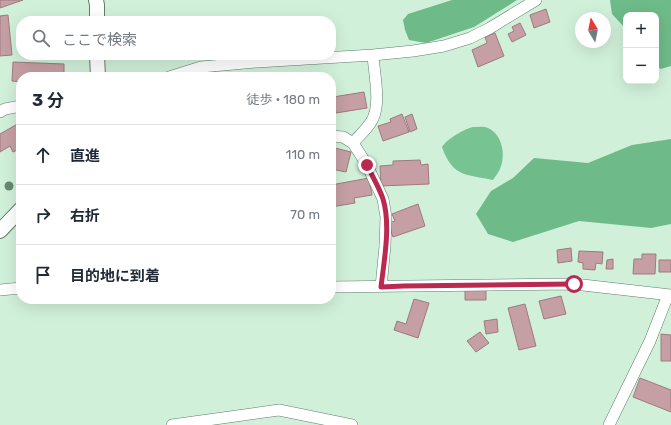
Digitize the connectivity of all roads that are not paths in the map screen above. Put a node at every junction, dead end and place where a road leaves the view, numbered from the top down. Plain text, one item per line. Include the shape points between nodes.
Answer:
1 (96, 0) edge
2 (536, 0) edge
3 (97, 16) edge
4 (372, 55) junction
5 (336, 57) edge
6 (98, 60) edge
7 (290, 60) edge
8 (98, 72) edge
9 (185, 72) edge
10 (16, 107) edge
11 (0, 112) edge
12 (336, 136) edge
13 (353, 143) junction
14 (16, 213) edge
15 (0, 231) edge
16 (336, 287) edge
17 (381, 287) junction
18 (16, 288) edge
19 (0, 290) edge
20 (670, 295) edge
21 (172, 425) edge
22 (352, 425) edge
23 (609, 425) edge

1 - 3 street
2 - 4 street via 470,38 444,46
4 - 5 street
4 - 13 street via 376,107 372,121
6 - 8 street
7 - 9 street via 201,67
10 - 11 street
12 - 13 street
13 - 17 street via 383,199 386,246
14 - 15 street
16 - 17 street
17 - 20 street via 574,284
18 - 19 street
20 - 23 street
21 - 22 street via 279,410

